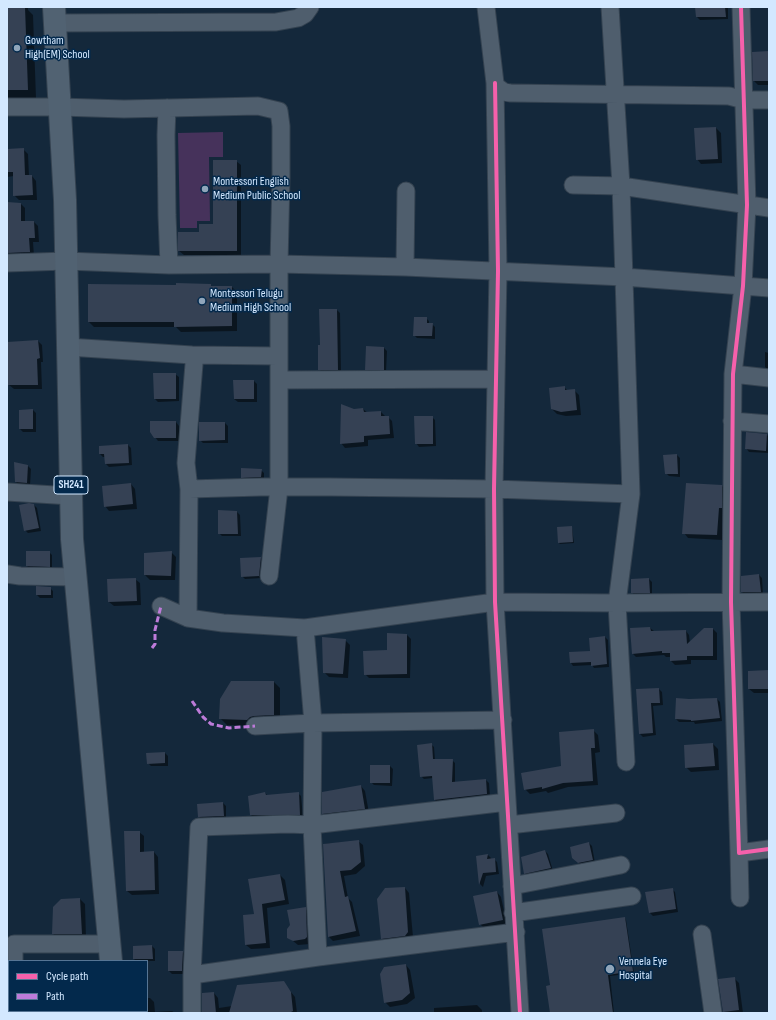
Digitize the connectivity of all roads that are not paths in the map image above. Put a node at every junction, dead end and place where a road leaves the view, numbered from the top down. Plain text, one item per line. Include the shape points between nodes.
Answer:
1 (310, 7) edge
2 (486, 7) edge
3 (610, 7) edge
4 (741, 7) edge
5 (55, 15) edge
6 (495, 83) junction
7 (616, 94) junction
8 (744, 100) junction
9 (769, 100) edge
10 (7, 107) edge
11 (60, 107) junction
12 (167, 108) junction
13 (573, 185) dead end
14 (621, 186) junction
15 (406, 191) dead end
16 (747, 205) junction
17 (769, 208) edge
18 (66, 261) junction
19 (7, 263) edge
20 (279, 264) junction
21 (169, 265) junction
22 (405, 268) junction
23 (498, 271) junction
24 (624, 276) junction
25 (744, 286) junction
26 (769, 288) edge
27 (68, 347) junction
28 (192, 355) junction
29 (278, 356) junction
30 (733, 374) junction
31 (769, 378) edge
32 (495, 379) junction
33 (280, 380) junction
34 (732, 421) junction
35 (769, 424) edge
36 (279, 488) junction
37 (189, 489) junction
38 (494, 489) junction
39 (7, 492) edge
40 (631, 494) junction
41 (71, 496) junction
42 (7, 574) edge
43 (269, 576) dead end
44 (75, 577) junction
45 (495, 602) junction
46 (731, 602) junction
47 (769, 602) edge
48 (618, 603) junction
49 (161, 606) dead end
50 (188, 618) junction
51 (305, 628) junction
52 (502, 720) junction
53 (313, 723) junction
54 (255, 726) dead end
55 (626, 762) dead end
56 (507, 802) junction
57 (616, 813) dead end
58 (312, 825) junction
59 (509, 825) junction
60 (769, 849) edge
61 (740, 853) junction
62 (621, 865) dead end
63 (512, 886) junction
64 (632, 896) dead end
65 (740, 898) dead end
66 (513, 913) junction
67 (516, 932) junction
68 (702, 934) dead end
69 (110, 953) edge
70 (318, 957) junction
71 (14, 960) edge
72 (192, 975) junction
73 (192, 1013) edge
74 (520, 1013) edge
75 (713, 1013) edge

1 - 5 street via 298,18 276,22
2 - 6 street
3 - 7 street
4 - 8 street
5 - 11 main road, SH241
6 - 7 street via 497,87 510,93
6 - 23 street
7 - 8 street via 729,96
7 - 14 street
8 - 9 street
8 - 16 street
10 - 11 street
11 - 12 street
11 - 18 main road, SH241
12 - 20 street via 258,106 279,111
12 - 21 street
13 - 14 street
14 - 16 street
14 - 24 street
15 - 22 street
16 - 17 street
16 - 25 street
18 - 19 street
18 - 21 street
18 - 27 main road, SH241
20 - 21 street
20 - 22 street
20 - 29 street
22 - 23 street
23 - 24 street
23 - 32 street
24 - 25 street
24 - 40 street
25 - 26 street
25 - 30 street
27 - 28 street
27 - 41 main road, SH241
28 - 29 street
28 - 37 street via 194,364 186,463
29 - 33 street
30 - 31 street
30 - 34 street
32 - 33 street
32 - 38 street
33 - 36 street
34 - 35 street
34 - 46 street
36 - 37 street
36 - 38 street
36 - 43 street
37 - 50 street
38 - 40 street
38 - 45 street
39 - 41 street
40 - 48 street
41 - 44 main road, SH241
42 - 44 street
44 - 69 main road, SH241
45 - 48 street
45 - 51 street
45 - 52 street
46 - 47 street
46 - 48 street
46 - 61 street
48 - 55 street
49 - 50 street
50 - 51 street via 223,623
51 - 53 street
52 - 53 street
52 - 56 street
53 - 54 street
53 - 58 street
56 - 58 street
56 - 59 street
57 - 59 street
58 - 70 street
58 - 72 street via 199,828
59 - 63 street
60 - 61 street
61 - 65 street
62 - 63 street
63 - 66 street
64 - 66 street
66 - 67 street
67 - 70 street
67 - 74 street
68 - 75 street
69 - 71 street via 14,944
70 - 72 street
72 - 73 street

